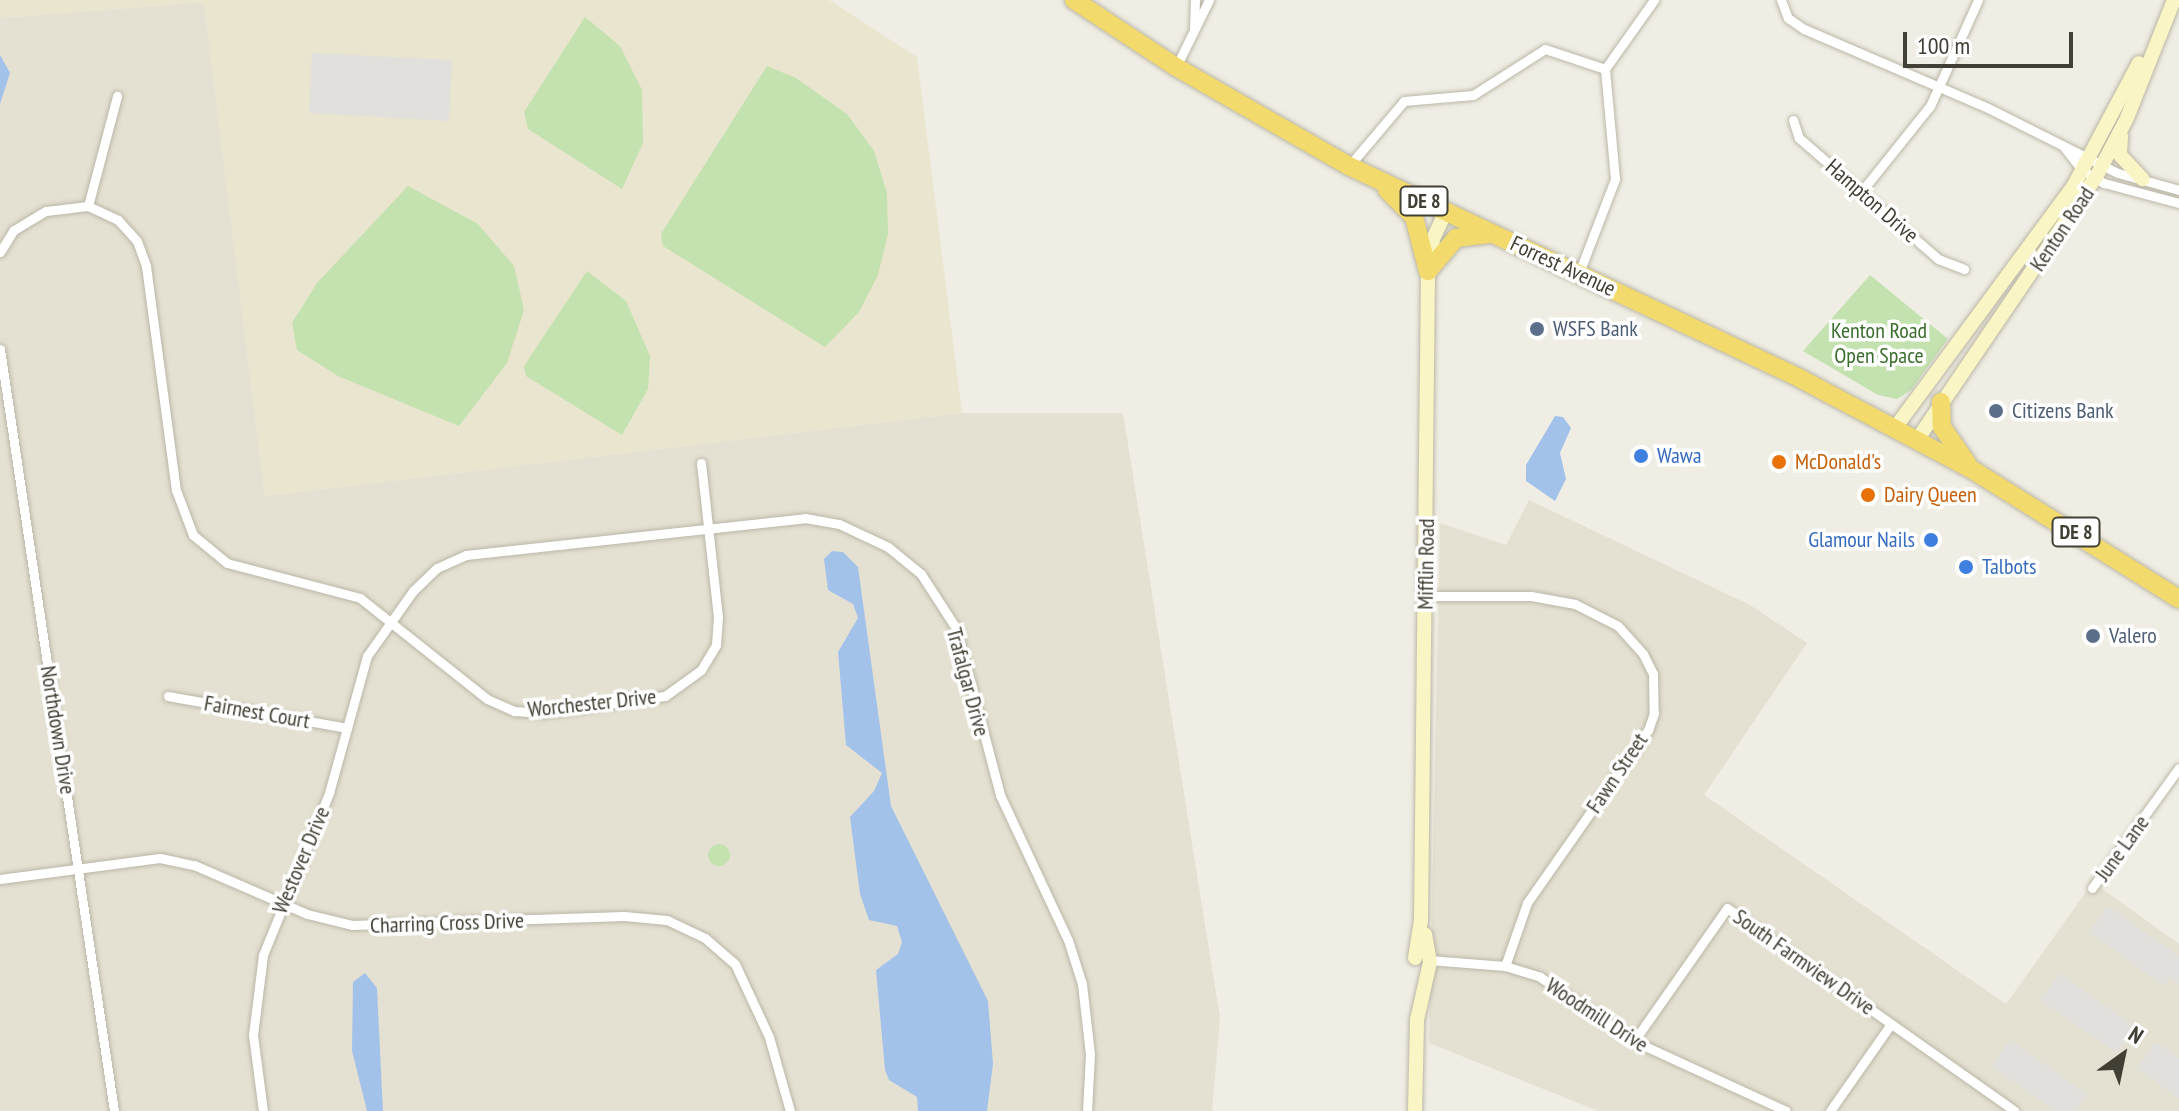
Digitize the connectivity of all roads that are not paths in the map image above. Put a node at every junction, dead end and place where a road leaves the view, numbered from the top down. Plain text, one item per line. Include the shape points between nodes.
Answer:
1 (1195, 0) edge
2 (1209, 0) edge
3 (1654, 0) edge
4 (1783, 0) edge
5 (1978, 0) edge
6 (2166, 0) edge
7 (2174, 0) edge
8 (1077, 1) edge
9 (1194, 31) junction
10 (1176, 67) junction
11 (1605, 69) junction
12 (1939, 89) junction
13 (117, 96) dead end
14 (2127, 118) junction
15 (1793, 120) dead end
16 (2064, 147) junction
17 (1349, 166) junction
18 (2097, 166) junction
19 (2082, 170) junction
20 (1370, 175) junction
21 (2142, 179) junction
22 (2179, 190) edge
23 (1861, 192) junction
24 (2179, 203) edge
25 (88, 206) junction
26 (1446, 211) junction
27 (1498, 235) junction
28 (0, 252) edge
29 (1964, 269) dead end
30 (1428, 271) junction
31 (1579, 273) junction
32 (0, 349) edge
33 (1941, 402) junction
34 (1895, 428) junction
35 (1917, 440) junction
36 (701, 463) dead end
37 (1971, 469) junction
38 (708, 526) junction
39 (1425, 596) junction
40 (2179, 599) edge
41 (390, 617) junction
42 (168, 696) dead end
43 (347, 728) junction
44 (2179, 768) edge
45 (79, 868) junction
46 (0, 879) edge
47 (2092, 888) dead end
48 (283, 904) junction
49 (1424, 963) junction
50 (1505, 966) junction
51 (1891, 1024) junction
52 (1634, 1041) junction
53 (114, 1111) edge
54 (263, 1111) edge
55 (790, 1111) edge
56 (1087, 1111) edge
57 (1415, 1111) edge
58 (1786, 1111) edge
59 (1830, 1111) edge
60 (2015, 1111) edge

1 - 9 street
2 - 9 street
3 - 11 street
4 - 12 street via 1788,18 1804,29
5 - 12 street
6 - 18 main road, Kenton Road
7 - 14 main road, Kenton Road
8 - 10 highway, Forrest Avenue / DE 8
9 - 10 street
10 - 17 highway, Forrest Avenue / DE 8
11 - 17 street via 1545,49 1473,95 1404,101
11 - 31 street via 1615,179
12 - 16 street
12 - 23 street via 1906,140
13 - 25 street
14 - 18 main road, Kenton Road
14 - 21 main road via 2120,155
15 - 23 street, Hampton Drive via 1799,138
16 - 18 street
16 - 19 street
17 - 20 highway, Forrest Avenue / DE 8
18 - 19 main road, Kenton Road
18 - 21 street
18 - 24 street via 2118,189
18 - 33 main road, Kenton Road
19 - 34 main road, Kenton Road
20 - 26 highway, Forrest Avenue / DE 8
20 - 30 highway via 1411,212
21 - 22 street
23 - 29 street, Hampton Drive via 1938,259
25 - 28 street via 54,209 27,219
25 - 41 street via 118,220 142,253 176,490 193,535 227,563 345,592
26 - 27 highway, Forrest Avenue / DE 8
26 - 30 main road, Mifflin Road via 1433,239
27 - 30 highway via 1456,238
27 - 31 highway, Forrest Avenue / DE 8
30 - 39 main road, Mifflin Road
31 - 34 highway, Forrest Avenue / DE 8
32 - 45 street, Northdown Drive
33 - 35 main road, Kenton Road
33 - 37 highway via 1942,427
34 - 35 highway, Forrest Avenue / DE 8
35 - 37 highway, Forrest Avenue / DE 8
36 - 38 street, Worchester Drive
37 - 40 highway, Forrest Avenue / DE 8
38 - 41 street, Trafalgar Drive via 466,555 437,568
38 - 41 street, Worchester Drive via 716,645 691,682 665,696 544,713 514,711 472,687
38 - 56 street, Trafalgar Drive via 785,518 839,524 904,559 947,610 961,643 1004,806 1079,973 1089,1029
39 - 49 main road, Mifflin Road
39 - 50 street, Fawn Street via 1531,596 1575,604 1618,626 1653,674 1655,704 1648,730 1527,903
41 - 43 street, Westover Drive via 367,656
42 - 43 street, Fairnest Court
43 - 48 street, Westover Drive via 329,793
44 - 47 street, June Lane
45 - 46 street, Charring Cross Drive
45 - 48 street, Charring Cross Drive via 140,859 178,861
45 - 53 street, Northdown Drive
48 - 54 street, Westover Drive via 263,955 253,1007
48 - 55 street, Charring Cross Drive via 332,921 373,927 624,916 687,927 721,950 745,982 769,1037
49 - 50 street, Woodmill Drive
49 - 57 main road, Mifflin Road
50 - 52 street, Woodmill Drive via 1555,984
51 - 52 street, South Farmview Drive via 1727,908
51 - 59 street
51 - 60 street, South Farmview Drive
52 - 58 street, Woodmill Drive

